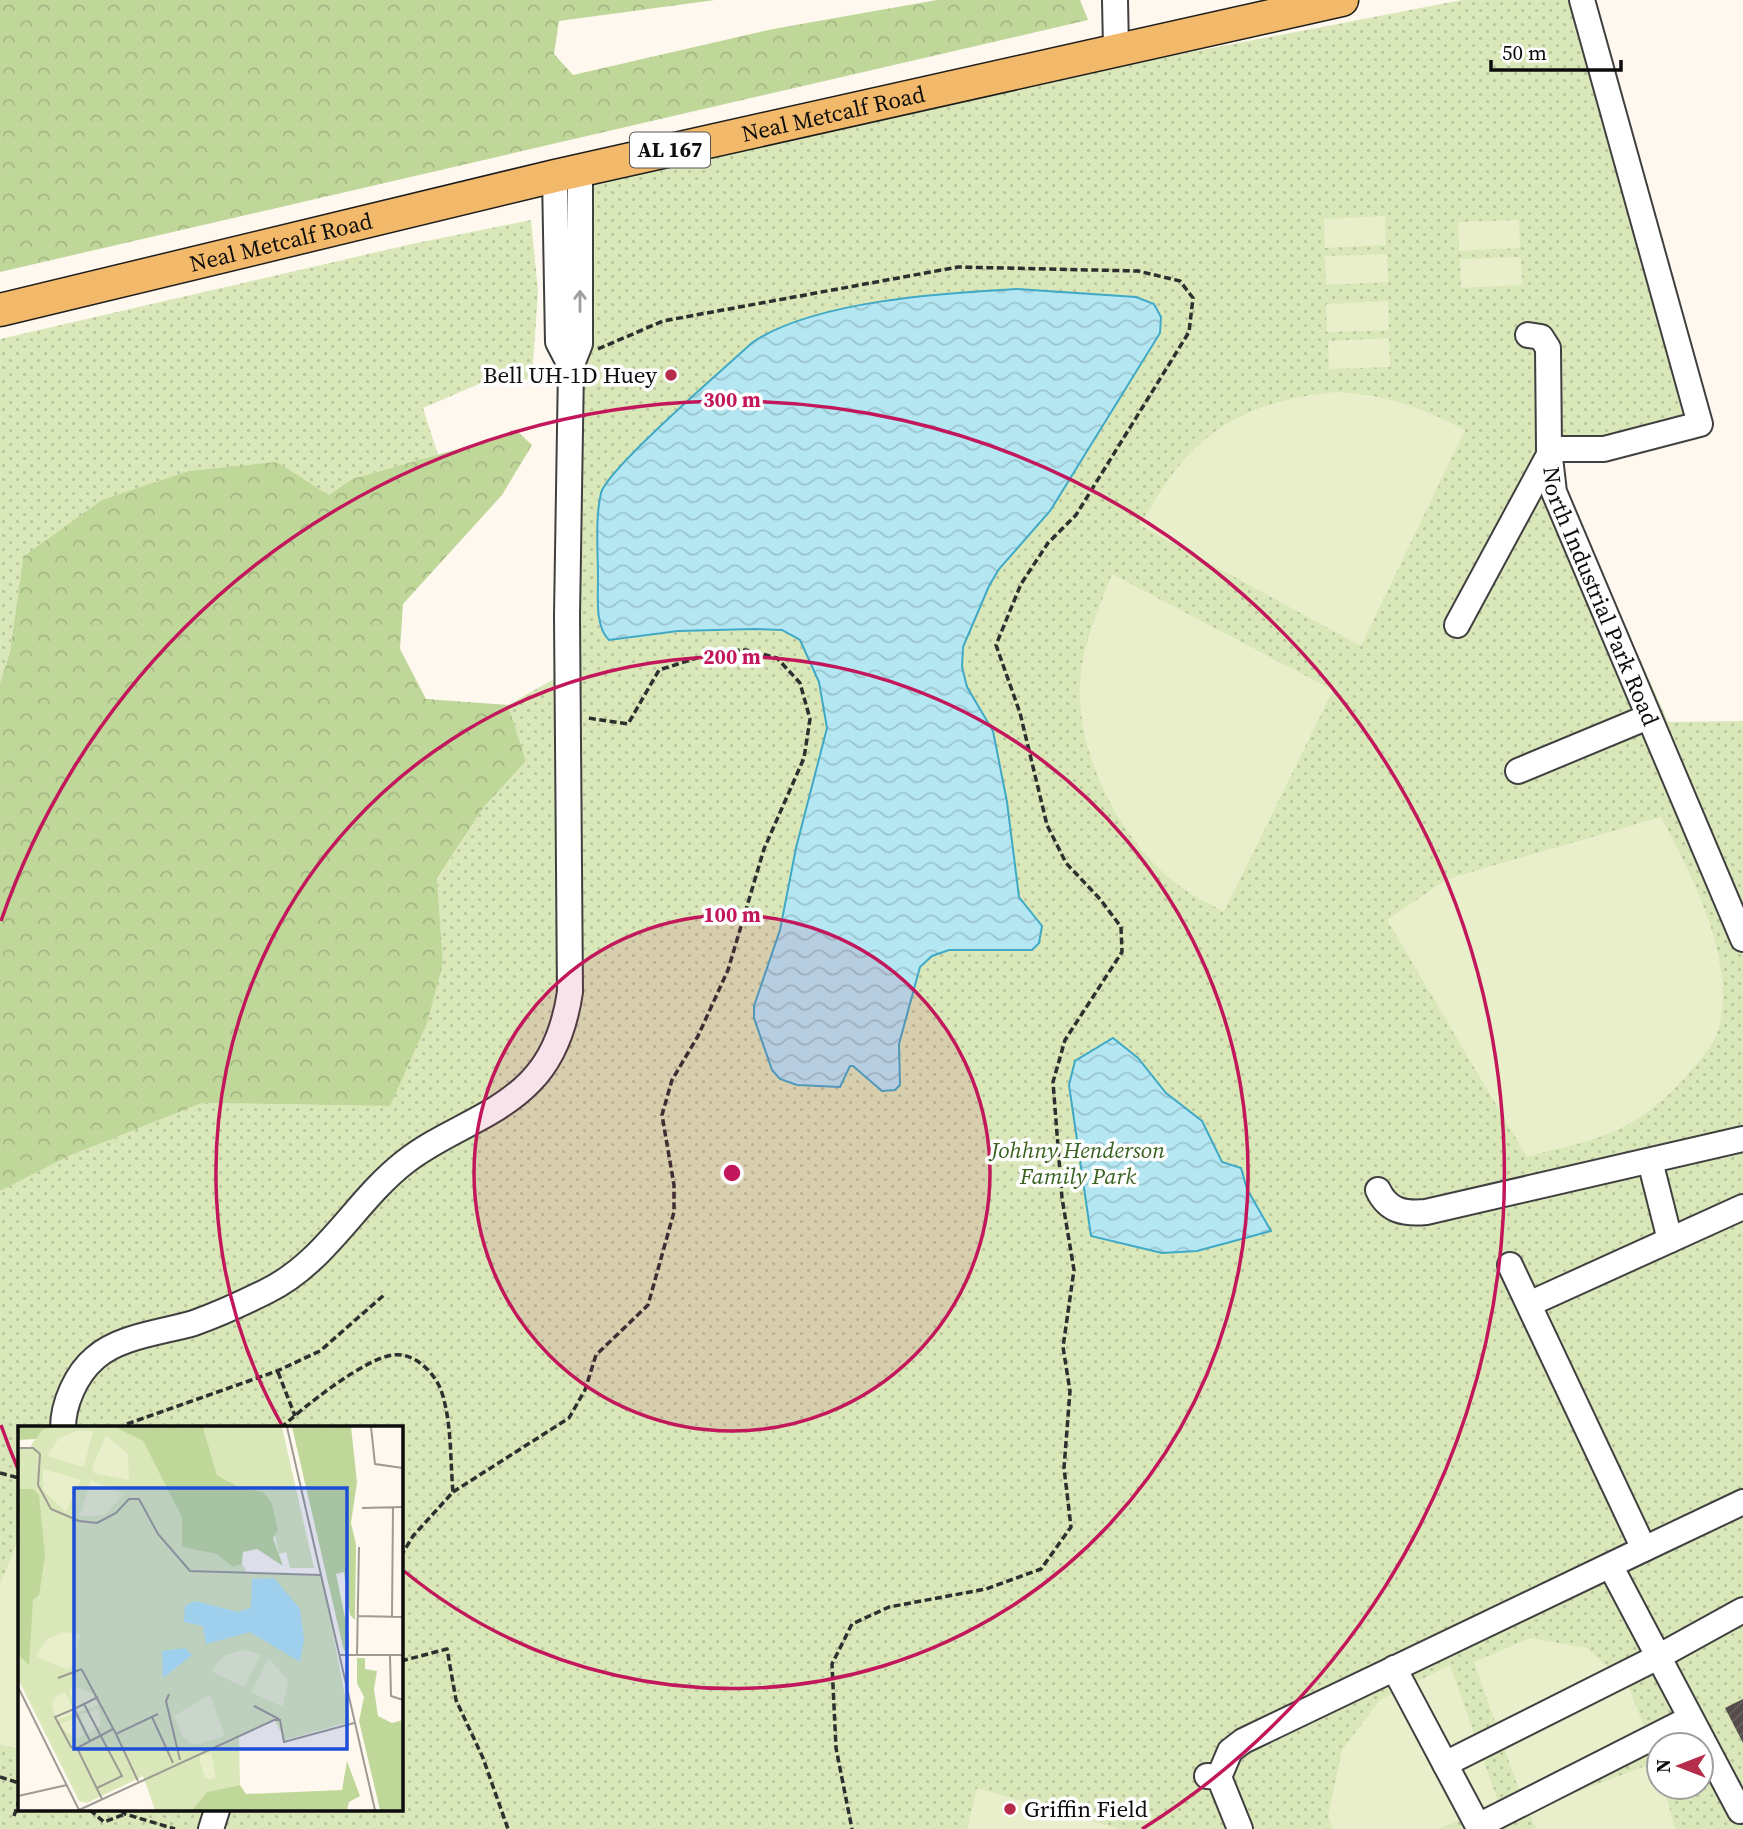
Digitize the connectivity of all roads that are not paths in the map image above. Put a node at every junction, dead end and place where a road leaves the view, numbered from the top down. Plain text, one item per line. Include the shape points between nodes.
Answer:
1 (1115, 0) edge
2 (1342, 0) edge
3 (1582, 0) edge
4 (1116, 48) junction
5 (568, 174) junction
6 (0, 310) edge
7 (1528, 335) dead end
8 (1550, 451) junction
9 (1457, 625) dead end
10 (1648, 717) junction
11 (1518, 771) dead end
12 (1743, 939) edge
13 (1743, 1139) edge
14 (1650, 1161) junction
15 (1378, 1190) dead end
16 (1743, 1207) edge
17 (1670, 1240) junction
18 (1510, 1265) dead end
19 (1529, 1304) junction
20 (63, 1426) edge
21 (1743, 1503) edge
22 (1644, 1549) junction
23 (1611, 1567) junction
24 (1743, 1610) edge
25 (1656, 1658) junction
26 (1394, 1668) junction
27 (1689, 1719) junction
28 (1445, 1764) junction
29 (216, 1812) edge
30 (1740, 1816) edge
31 (1478, 1827) edge
32 (211, 1829) edge
33 (1240, 1829) edge

1 - 4 street
2 - 4 main road, Neal Metcalf Road / AL 167
3 - 8 street, North Industrial Park Road via 1700,424 1604,449
4 - 5 main road, Neal Metcalf Road / AL 167
5 - 6 main road, Neal Metcalf Road / AL 167
5 - 20 street via 558,342 571,367 570,992 561,1031 543,1068 529,1084 497,1108 408,1159 305,1266 234,1307 114,1346 95,1357 69,1396
7 - 8 street via 1541,337 1548,348
8 - 9 street
8 - 10 street, North Industrial Park Road via 1554,492
10 - 11 street
10 - 12 street, North Industrial Park Road
13 - 14 street
14 - 15 street via 1426,1212 1394,1210
14 - 17 street
16 - 17 street
17 - 19 street
18 - 19 street
19 - 22 street
21 - 22 street
22 - 23 street
23 - 25 street
23 - 26 street
24 - 25 street
25 - 27 street
25 - 28 street
26 - 28 street
26 - 33 street via 1230,1751 1213,1777
27 - 30 street
27 - 31 street
28 - 31 street
29 - 32 street

